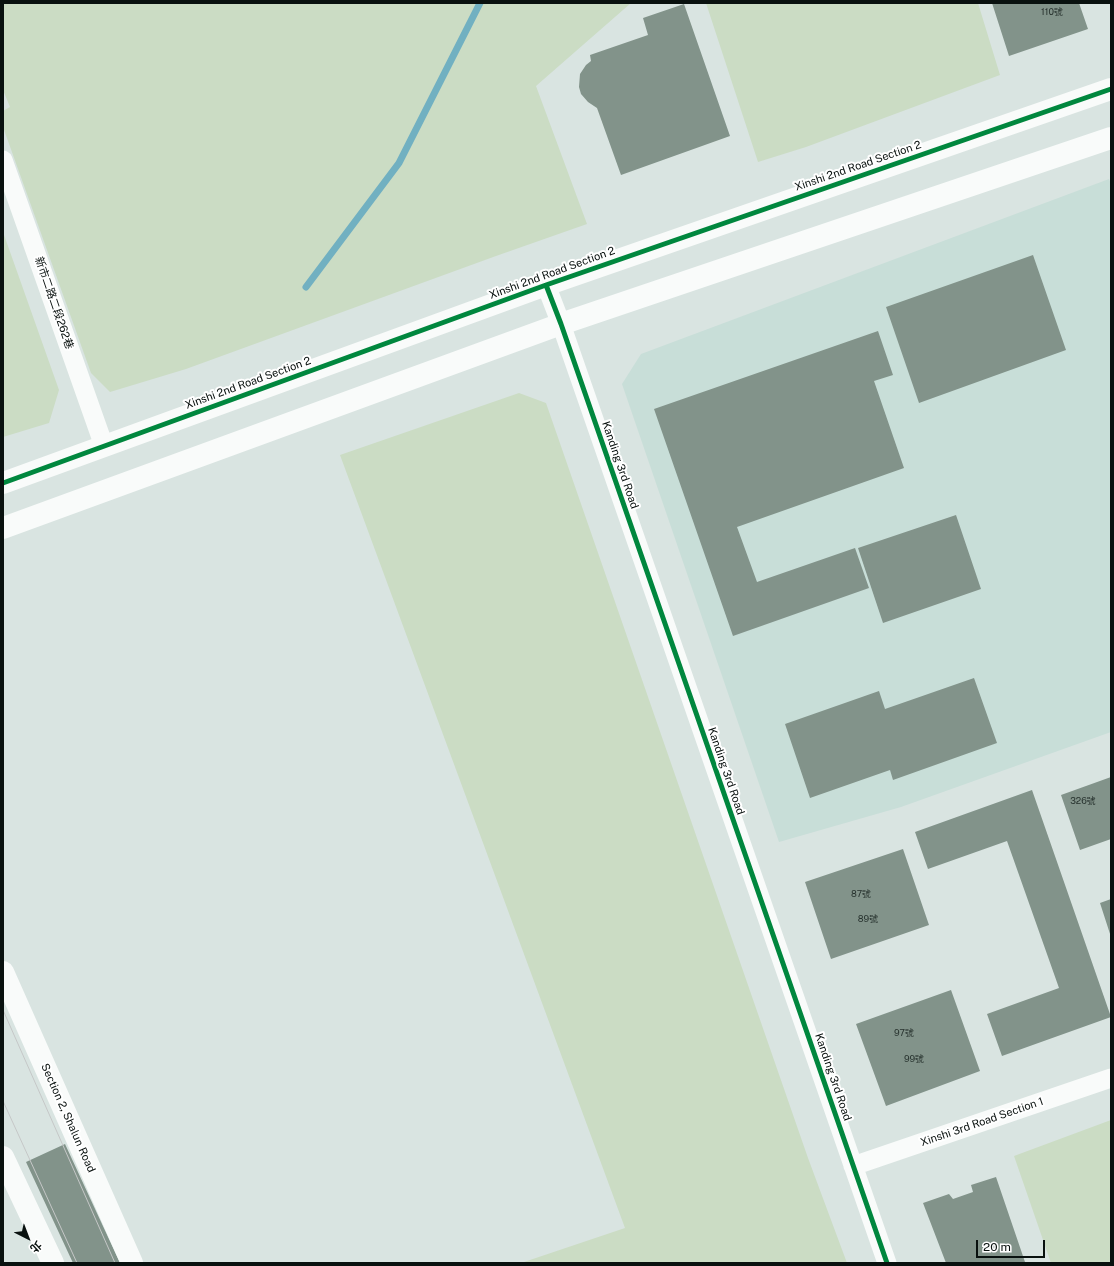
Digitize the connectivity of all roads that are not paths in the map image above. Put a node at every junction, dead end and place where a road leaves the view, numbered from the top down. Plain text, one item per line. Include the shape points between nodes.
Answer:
1 (1111, 90) edge
2 (1111, 138) edge
3 (3, 160) edge
4 (546, 285) junction
5 (561, 324) junction
6 (104, 446) junction
7 (3, 483) edge
8 (3, 528) edge
9 (3, 972) edge
10 (1111, 1078) edge
11 (3, 1157) edge
12 (853, 1166) junction
13 (53, 1263) edge
14 (132, 1263) edge
15 (887, 1263) edge

1 - 4 street, Xinshi 2nd Road Section 2
2 - 5 street
3 - 6 street, 新市二路二段262巷
4 - 5 street, Kanding 3rd Road
4 - 6 street, Xinshi 2nd Road Section 2
5 - 8 street
5 - 12 street, Kanding 3rd Road
6 - 7 street, Xinshi 2nd Road Section 2
9 - 14 street, Section 2, Shalun Road
10 - 12 street, Xinshi 3rd Road Section 1
11 - 13 street
12 - 15 street, Kanding 3rd Road

